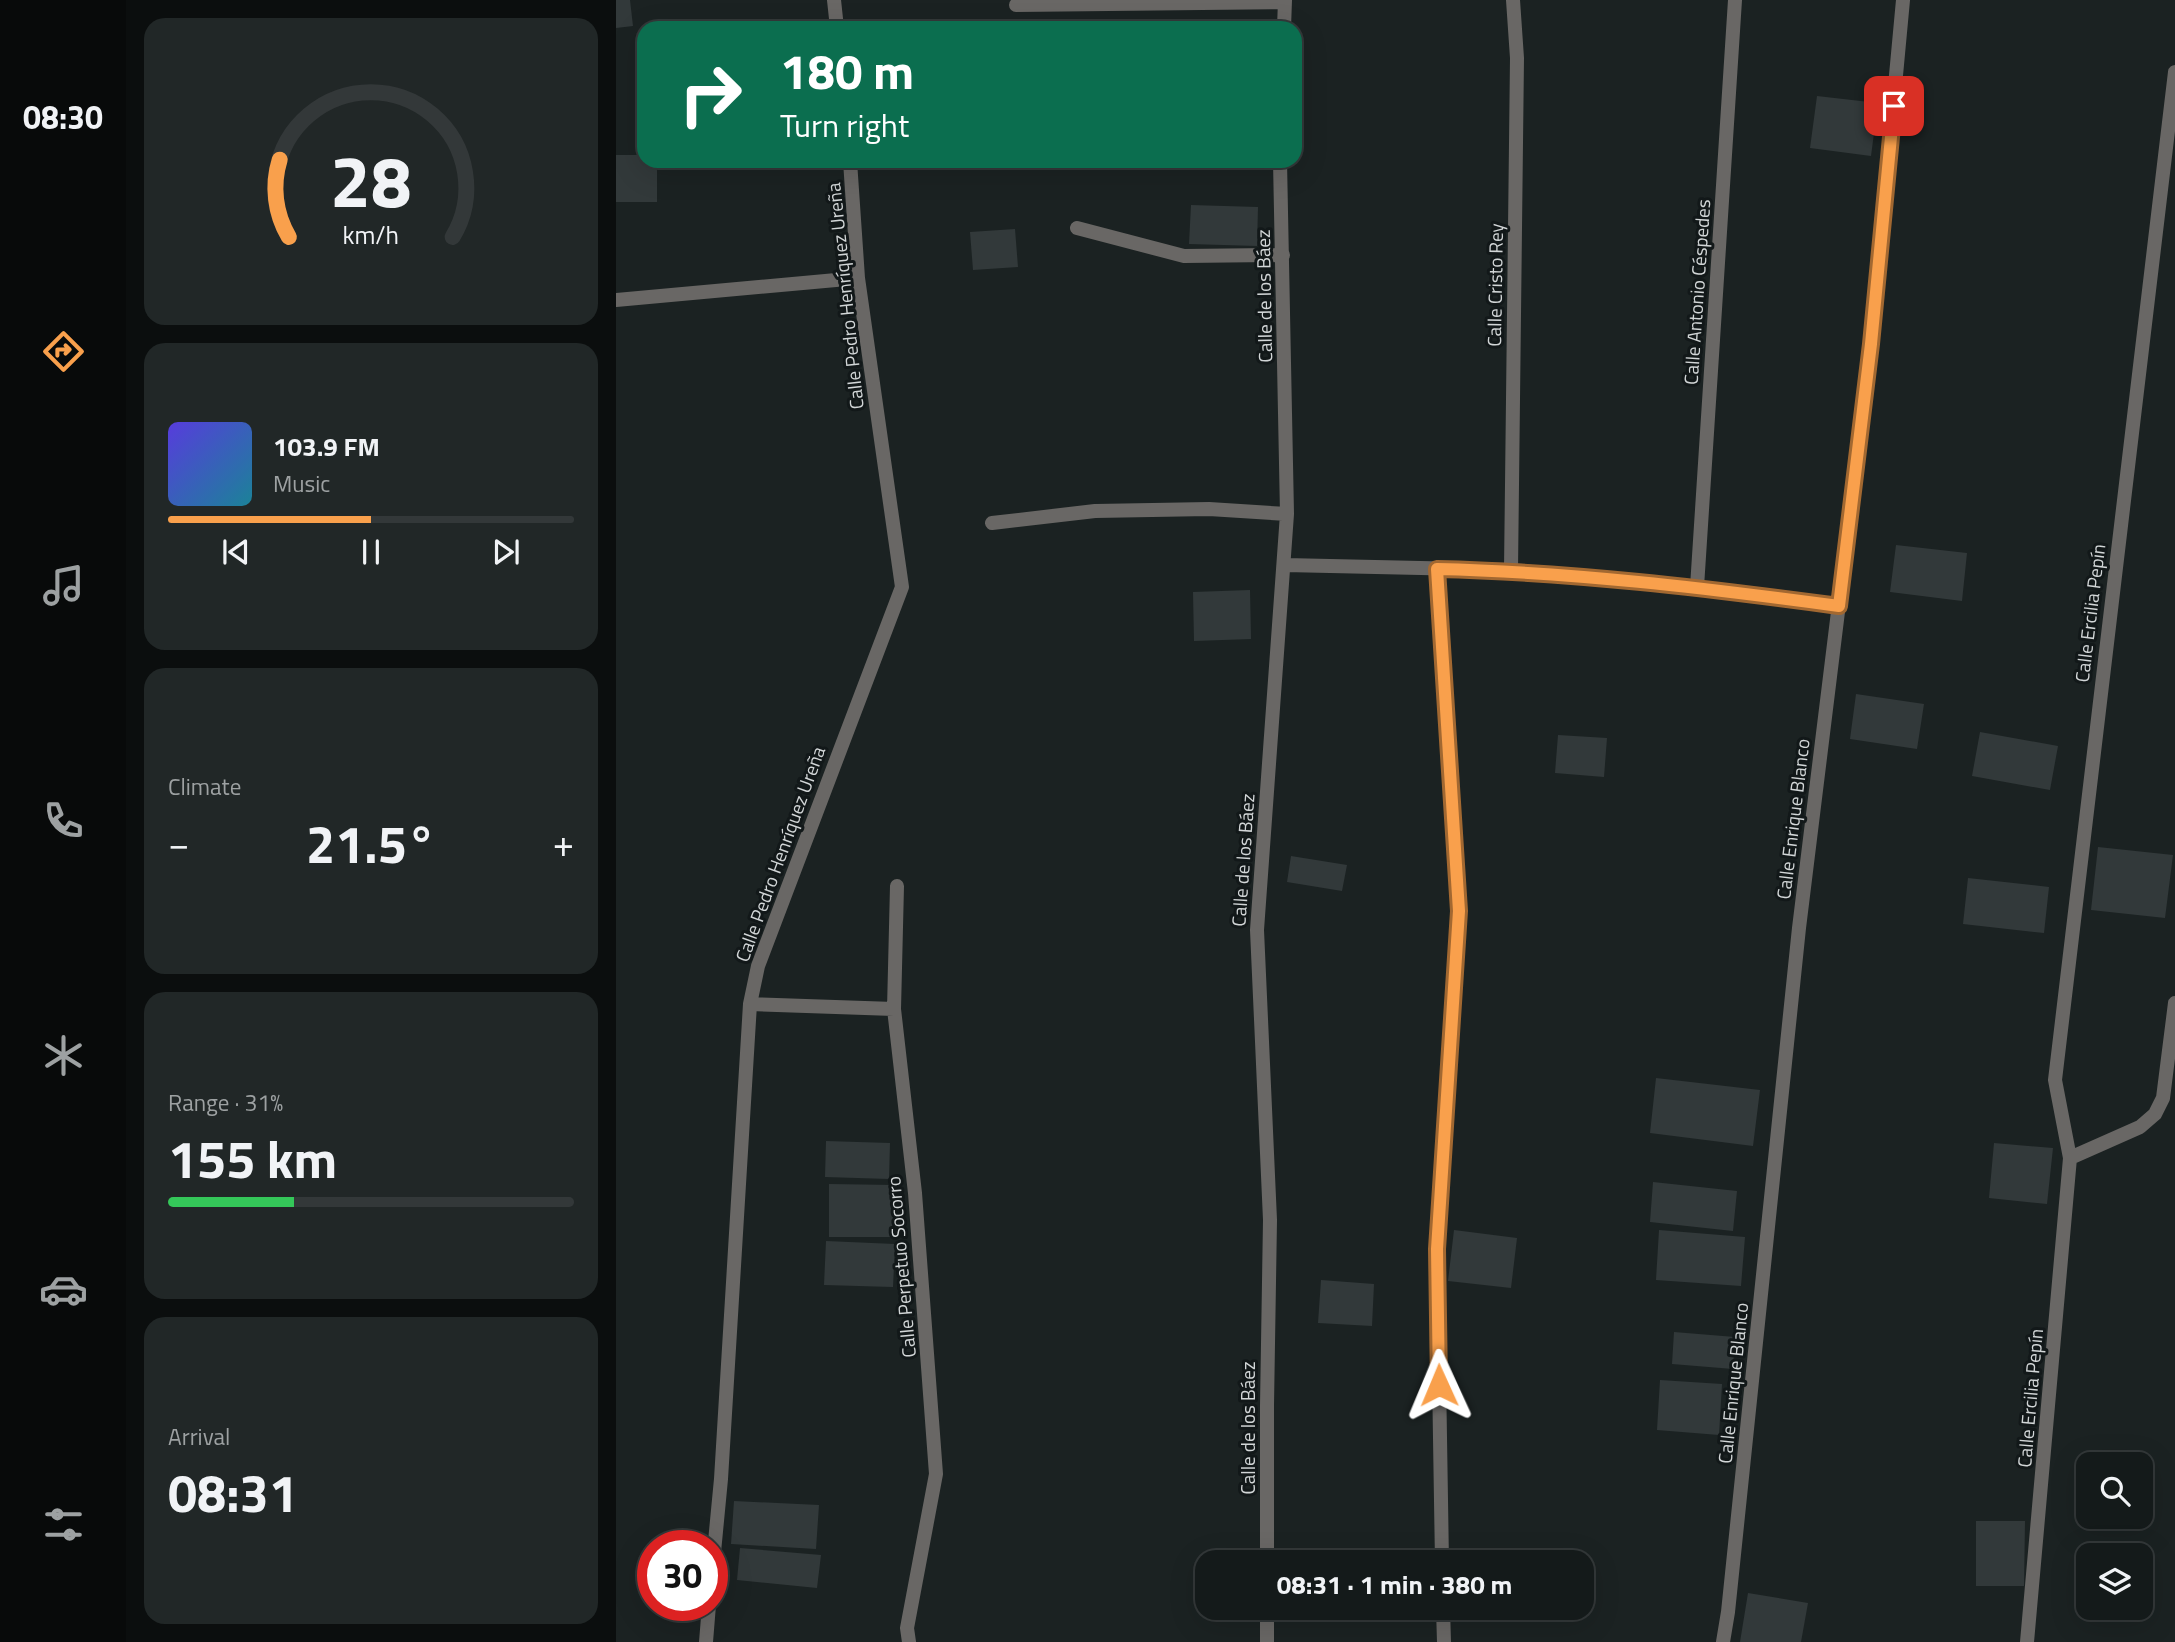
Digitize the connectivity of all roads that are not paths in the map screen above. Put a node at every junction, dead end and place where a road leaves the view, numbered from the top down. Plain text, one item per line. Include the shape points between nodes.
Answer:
1 (834, 0) edge
2 (1513, 0) edge
3 (1735, 0) edge
4 (1903, 0) edge
5 (1285, 1) edge
6 (1016, 5) dead end
7 (836, 21) edge
8 (1284, 21) edge
9 (2175, 72) edge
10 (850, 168) edge
11 (1280, 168) edge
12 (1077, 228) dead end
13 (1283, 255) junction
14 (858, 278) junction
15 (616, 300) edge
16 (1287, 514) junction
17 (992, 523) dead end
18 (1284, 565) junction
19 (1437, 569) junction
20 (1511, 570) junction
21 (1697, 587) junction
22 (1839, 606) junction
23 (897, 886) dead end
24 (2175, 1003) edge
25 (750, 1004) junction
26 (894, 1010) junction
27 (2070, 1158) junction
28 (716, 1530) edge
29 (1267, 1550) edge
30 (1442, 1550) edge
31 (1267, 1620) edge
32 (1443, 1620) edge
33 (708, 1621) edge
34 (706, 1642) edge
35 (909, 1642) edge
36 (1267, 1642) edge
37 (1444, 1642) edge
38 (1723, 1642) edge
39 (2027, 1642) edge

1 - 7 street
2 - 20 street, Calle Cristo Rey via 1517,58
3 - 21 street, Calle Antonio Céspedes
4 - 22 street, Calle Enrique Blanco via 1871,344
5 - 6 street
5 - 8 street
9 - 27 street, Calle Ercilia Pepín via 2055,1080
10 - 14 street, Calle Pedro Henríquez Ureña
11 - 13 street, Calle de los Báez
12 - 13 street via 1184,256
13 - 16 street, Calle de los Báez
14 - 15 street
14 - 25 street, Calle Pedro Henríquez Ureña via 901,587 758,966
16 - 17 street via 1209,509 1095,511
16 - 18 street, Calle de los Báez
18 - 19 street
18 - 29 street, Calle de los Báez via 1256,930 1270,1220
19 - 20 street
19 - 30 street via 1459,911 1437,1249
20 - 21 street
21 - 22 street
22 - 38 street, Calle Enrique Blanco via 1799,928
23 - 26 street, Calle Perpetuo Socorro
24 - 27 street via 2163,1098 2155,1114 2140,1127
25 - 26 street
25 - 28 street, Calle Pedro Henríquez Ureña
26 - 35 street, Calle Perpetuo Socorro via 915,1193 936,1474 907,1628
27 - 39 street, Calle Ercilia Pepín
31 - 36 street
32 - 37 street
33 - 34 street

